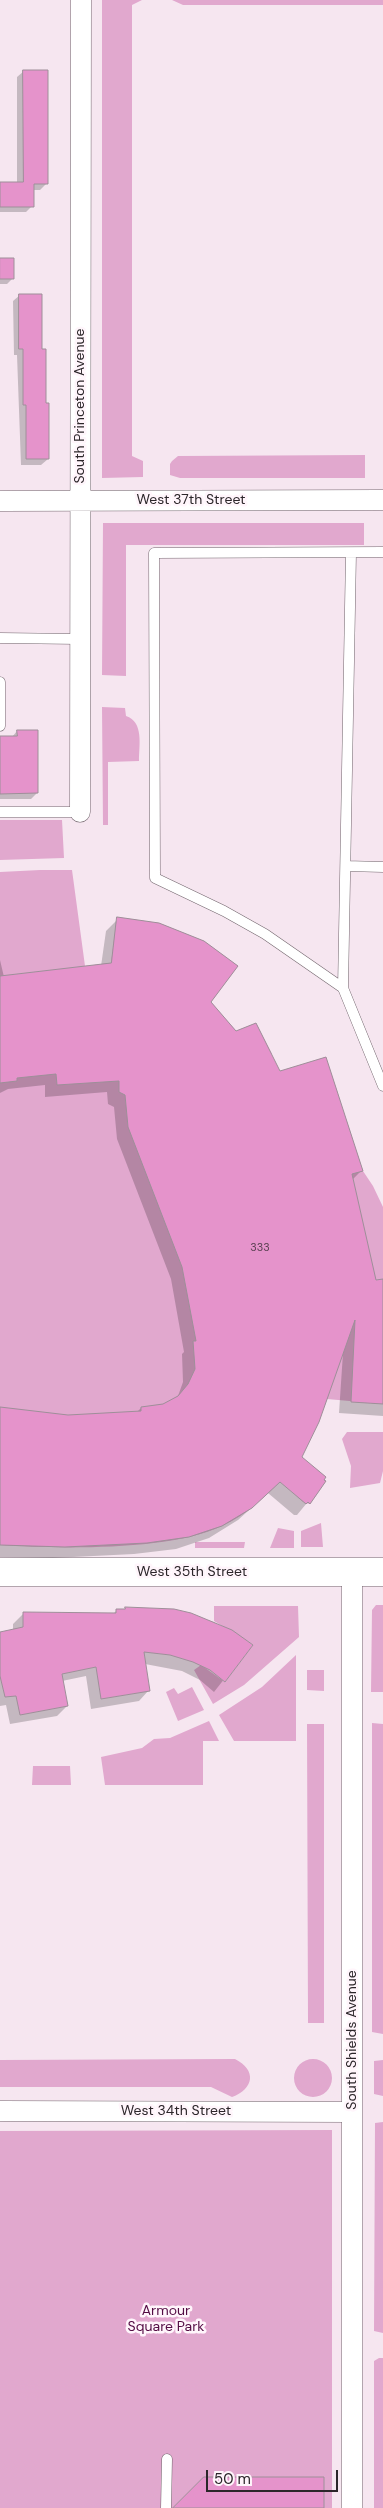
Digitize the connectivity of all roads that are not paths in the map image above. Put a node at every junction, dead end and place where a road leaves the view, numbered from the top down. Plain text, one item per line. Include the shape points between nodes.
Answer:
1 (81, 0) edge
2 (383, 500) edge
3 (0, 501) edge
4 (79, 501) junction
5 (351, 552) junction
6 (383, 552) edge
7 (0, 638) edge
8 (79, 639) junction
9 (0, 682) edge
10 (0, 726) edge
11 (0, 812) edge
12 (80, 812) joint
13 (346, 866) junction
14 (383, 867) edge
15 (343, 988) junction
16 (383, 1086) edge
17 (352, 1571) junction
18 (0, 1572) edge
19 (383, 1572) edge
20 (0, 2111) edge
21 (352, 2112) junction
22 (167, 2459) dead end
23 (166, 2508) edge
24 (352, 2508) edge

1 - 4 street, South Princeton Avenue
2 - 4 street, West 37th Street
3 - 4 street, West 37th Street
4 - 8 street, South Princeton Avenue
5 - 6 lane
5 - 13 lane
5 - 15 lane via 154,553 155,878 265,934
7 - 8 lane
8 - 12 street, South Princeton Avenue
9 - 10 lane
11 - 12 lane
13 - 14 lane
13 - 15 lane
15 - 16 lane
17 - 18 main road, West 35th Street
17 - 19 main road, West 35th Street
17 - 21 street, South Shields Avenue
20 - 21 street, West 34th Street
21 - 24 street, South Shields Avenue
22 - 23 lane

